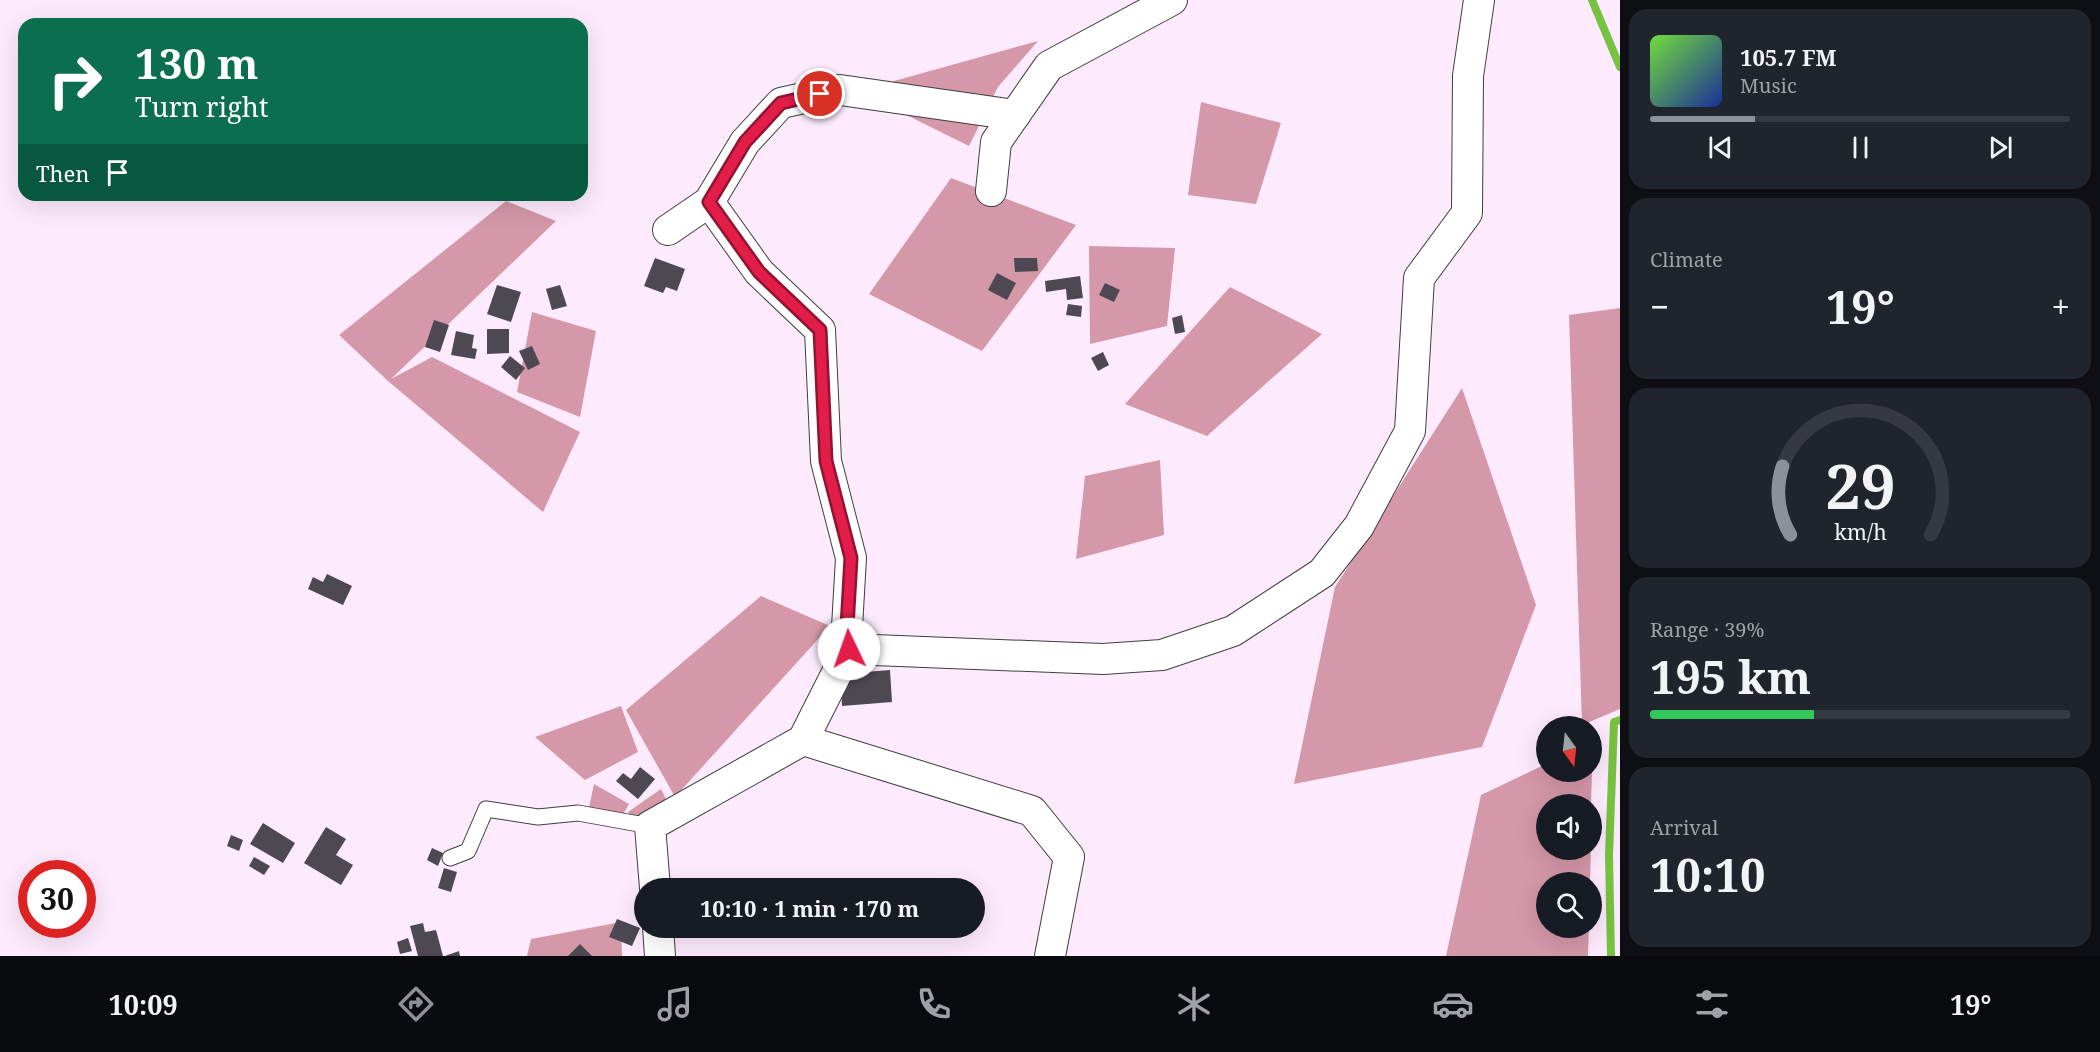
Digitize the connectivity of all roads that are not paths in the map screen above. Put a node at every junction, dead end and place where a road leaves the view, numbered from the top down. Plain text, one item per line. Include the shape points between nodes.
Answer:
1 (1172, 0) edge
2 (1479, 0) edge
3 (1015, 115) junction
4 (991, 191) dead end
5 (709, 202) junction
6 (668, 230) dead end
7 (849, 649) junction
8 (803, 740) junction
9 (650, 826) junction
10 (450, 858) dead end
11 (654, 878) edge
12 (659, 938) edge
13 (660, 956) edge
14 (1050, 956) edge

1 - 3 street via 1049,66
2 - 7 street via 1468,76 1467,213 1419,278 1410,431 1359,526 1322,573 1233,631 1162,655 1103,659
3 - 4 street via 996,142
3 - 5 street via 840,90 781,103 745,142
5 - 6 street
5 - 7 street via 759,272 820,330 826,461 851,558
7 - 8 street
8 - 9 street
8 - 14 street via 1032,811 1069,857
9 - 10 lane via 578,813 538,817 486,809 468,851
9 - 11 street
12 - 13 street

